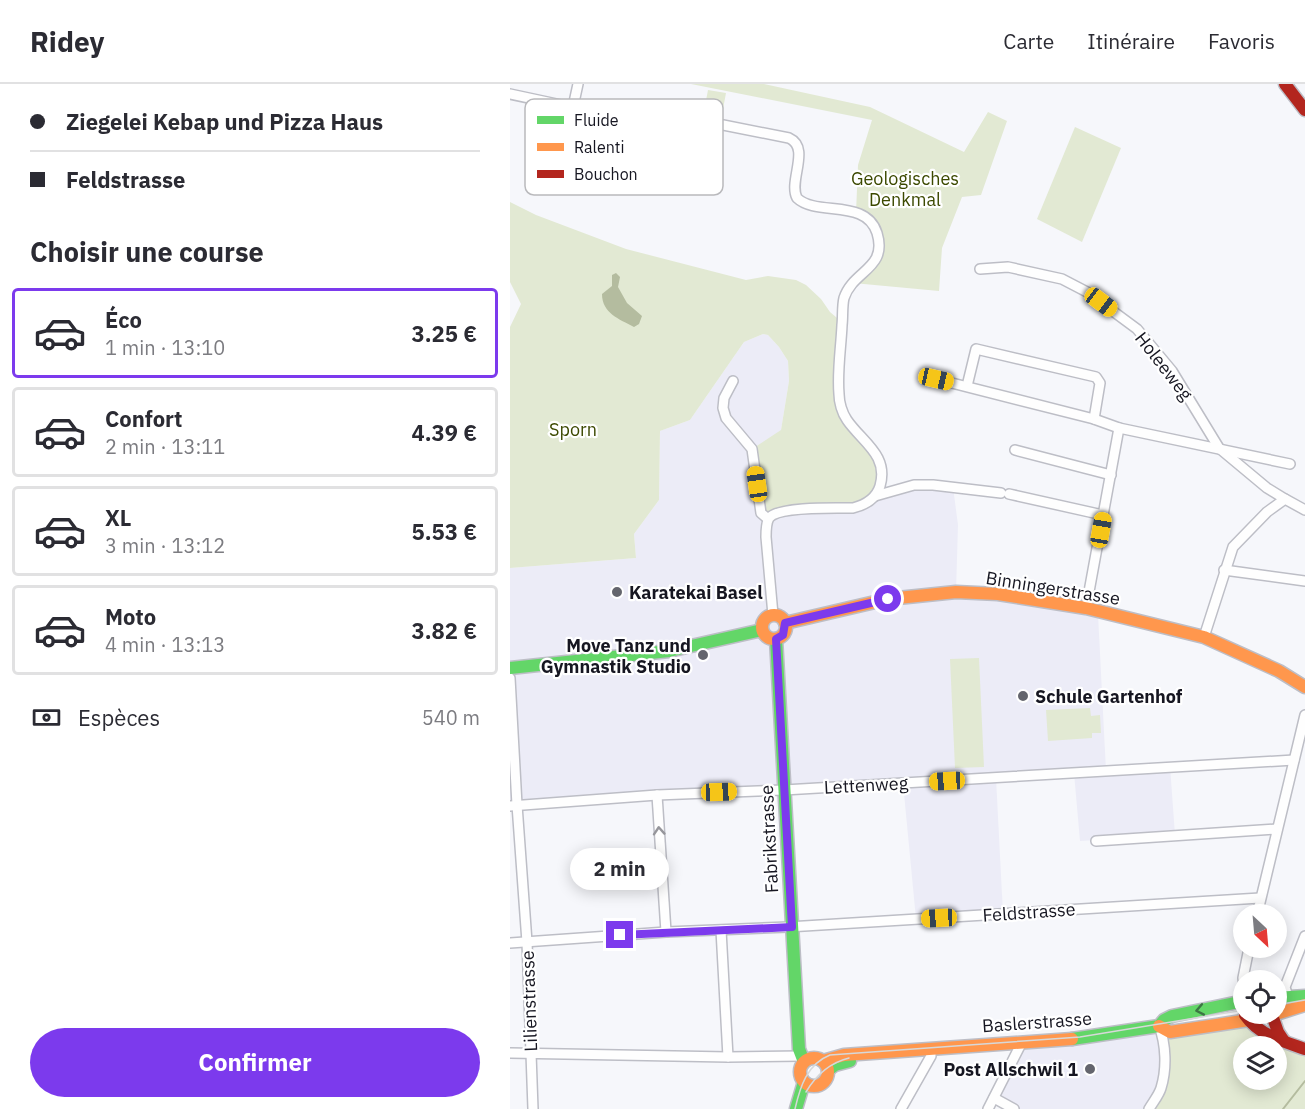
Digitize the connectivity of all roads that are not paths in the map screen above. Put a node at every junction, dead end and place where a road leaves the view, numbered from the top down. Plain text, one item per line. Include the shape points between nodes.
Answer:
1 (578, 84) edge
2 (1285, 84) edge
3 (510, 94) edge
4 (534, 99) edge
5 (575, 99) edge
6 (1305, 110) edge
7 (723, 125) edge
8 (980, 269) dead end
9 (936, 379) dead end
10 (733, 381) dead end
11 (967, 386) junction
12 (1094, 419) junction
13 (1119, 428) junction
14 (1219, 448) junction
15 (1015, 450) dead end
16 (1290, 464) dead end
17 (1111, 475) junction
18 (875, 496) junction
19 (1286, 499) junction
20 (1305, 510) edge
21 (1103, 515) junction
22 (768, 519) junction
23 (1224, 570) junction
24 (1305, 581) edge
25 (1086, 608) junction
26 (773, 615) junction
27 (785, 623) junction
28 (762, 630) junction
29 (1204, 637) junction
30 (776, 639) junction
31 (510, 668) edge
32 (510, 678) edge
33 (1304, 684) edge
34 (1305, 716) edge
35 (1294, 760) junction
36 (784, 790) junction
37 (657, 795) junction
38 (513, 805) edge
39 (1277, 829) junction
40 (1096, 841) dead end
41 (1260, 898) junction
42 (1259, 904) edge
43 (792, 927) junction
44 (721, 930) junction
45 (666, 932) junction
46 (1305, 936) edge
47 (527, 942) junction
48 (510, 943) edge
49 (1287, 982) edge
50 (1305, 996) edge
51 (1287, 997) edge
52 (1233, 1003) edge
53 (1305, 1005) edge
54 (1287, 1011) edge
55 (1233, 1023) edge
56 (1255, 1024) edge
57 (1159, 1026) junction
58 (1271, 1036) edge
59 (1022, 1042) junction
60 (1287, 1042) edge
61 (1305, 1049) edge
62 (916, 1050) junction
63 (510, 1053) edge
64 (531, 1053) junction
65 (728, 1057) junction
66 (813, 1061) junction
67 (808, 1084) junction
68 (994, 1098) junction
69 (532, 1109) edge
70 (798, 1109) edge
71 (902, 1109) edge
72 (988, 1109) edge
73 (1014, 1109) edge
74 (1149, 1109) edge

1 - 5 street
2 - 6 street
3 - 4 street
7 - 18 street via 794,140 800,153 794,185 797,198 805,204 856,213 869,220 876,231 879,255 844,298 838,380 847,420 879,459 883,470
8 - 14 street, Holeeweg via 1008,267 1062,279 1087,292 1137,329 1172,371
9 - 11 street
10 - 22 street via 723,408 726,418 752,449 761,513
11 - 12 street
11 - 12 street via 976,349 1096,377 1100,383
12 - 13 street
13 - 14 street
13 - 17 street
14 - 16 street
14 - 19 street, Holeeweg
15 - 17 street
17 - 21 street
18 - 21 street via 914,485 933,485 1005,493
18 - 22 street via 864,505 782,510
19 - 20 street, Holeeweg
19 - 23 street via 1267,512 1233,547
21 - 25 street
22 - 26 street
23 - 24 street
23 - 29 street
25 - 27 street, Binningerstrasse via 998,594 956,592 888,599
25 - 29 street, Binningerstrasse
26 - 27 street
26 - 28 street via 764,620
27 - 30 street via 783,635
28 - 30 street
28 - 31 street via 669,651
29 - 33 street, Binningerstrasse
30 - 36 street, Fabrikstrasse
32 - 38 street, Lilienstrasse
34 - 35 street
35 - 36 street, Lettenweg
35 - 39 street
36 - 37 street, Lettenweg
36 - 43 street, Fabrikstrasse
37 - 38 street, Lettenweg
45 -> 37 street
38 - 47 street, Lilienstrasse
39 - 40 street
39 - 41 street
41 - 42 street
41 - 43 street, Feldstrasse
43 - 44 street, Feldstrasse
43 - 66 street, Fabrikstrasse via 800,1038
44 - 45 street, Feldstrasse
44 - 65 street
45 - 47 street, Feldstrasse
46 - 49 street
47 - 48 street, Feldstrasse
47 - 64 street, Lilienstrasse
50 - 51 street
52 -> 57 street, Baslerstrasse via 1172,1016
53 - 54 street
55 - 57 street, Baslerstrasse via 1170,1032
56 - 58 street
57 - 59 street, Baslerstrasse
57 - 74 street via 1165,1045 1164,1067 1161,1088
59 - 62 street, Baslerstrasse
59 - 68 street
60 - 61 street
62 - 66 street, Baslerstrasse
62 - 71 street via 931,1050 931,1056
63 - 64 street
64 - 65 street
64 - 69 street, Lilienstrasse
65 - 66 street
66 - 67 street via 800,1070
66 - 67 street via 825,1080 819,1085
67 - 70 street
68 - 72 street
68 - 73 street

